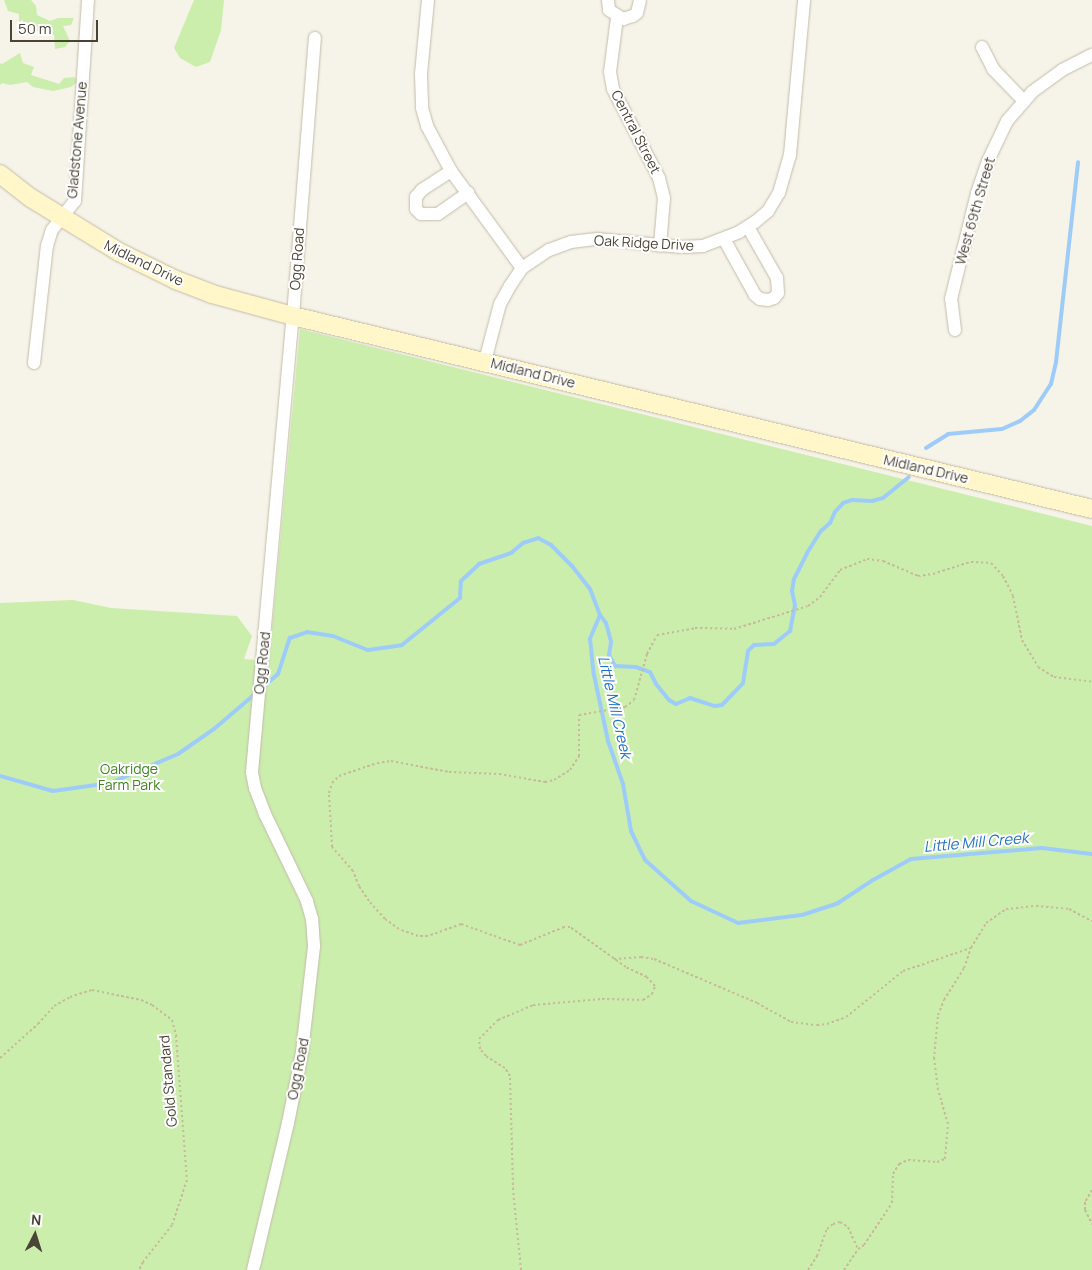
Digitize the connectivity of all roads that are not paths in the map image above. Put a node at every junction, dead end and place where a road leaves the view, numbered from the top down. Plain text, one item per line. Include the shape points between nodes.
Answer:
1 (88, 0) edge
2 (428, 0) edge
3 (608, 0) edge
4 (640, 0) edge
5 (804, 0) edge
6 (617, 18) junction
7 (315, 38) dead end
8 (982, 47) dead end
9 (1092, 55) edge
10 (1024, 101) junction
11 (452, 171) junction
12 (0, 174) edge
13 (468, 193) junction
14 (62, 218) junction
15 (748, 227) junction
16 (724, 239) junction
17 (660, 246) junction
18 (522, 268) junction
19 (293, 316) junction
20 (955, 330) dead end
21 (485, 362) junction
22 (34, 363) dead end
23 (1092, 509) edge
24 (252, 1270) edge

1 - 14 street, Gladstone Avenue via 75,201
2 - 11 street via 421,74 422,108 434,143
3 - 6 street via 609,10
4 - 6 street via 640,8 633,16
5 - 15 street, Oak Ridge Drive via 786,176 768,210
6 - 17 street, Central Street via 610,72 612,89 659,178 664,198
7 - 19 street, Ogg Road
8 - 10 street via 993,69
9 - 10 street, West 69th Street via 1062,70
10 - 20 street, West 69th Street via 1007,122 988,161 978,193 951,299
11 - 13 street
11 - 13 street via 422,190 416,197 416,209 421,214 438,214
12 - 14 main road, Midland Drive
13 - 18 street
14 - 19 main road, Midland Drive via 119,252 176,280 212,294
14 - 22 street, Gladstone Avenue via 52,230 47,246
15 - 16 street, Oak Ridge Drive
15 - 16 street via 778,278 778,293 774,298 760,299 755,295
16 - 17 street, Oak Ridge Drive via 702,246
17 - 18 street, Oak Ridge Drive via 617,240 571,242 549,250
18 - 21 street, Oak Ridge Drive via 500,304
19 - 21 main road, Midland Drive
19 - 24 street, Ogg Road via 252,772 265,814 307,901 314,946 302,1052
21 - 23 main road, Midland Drive

